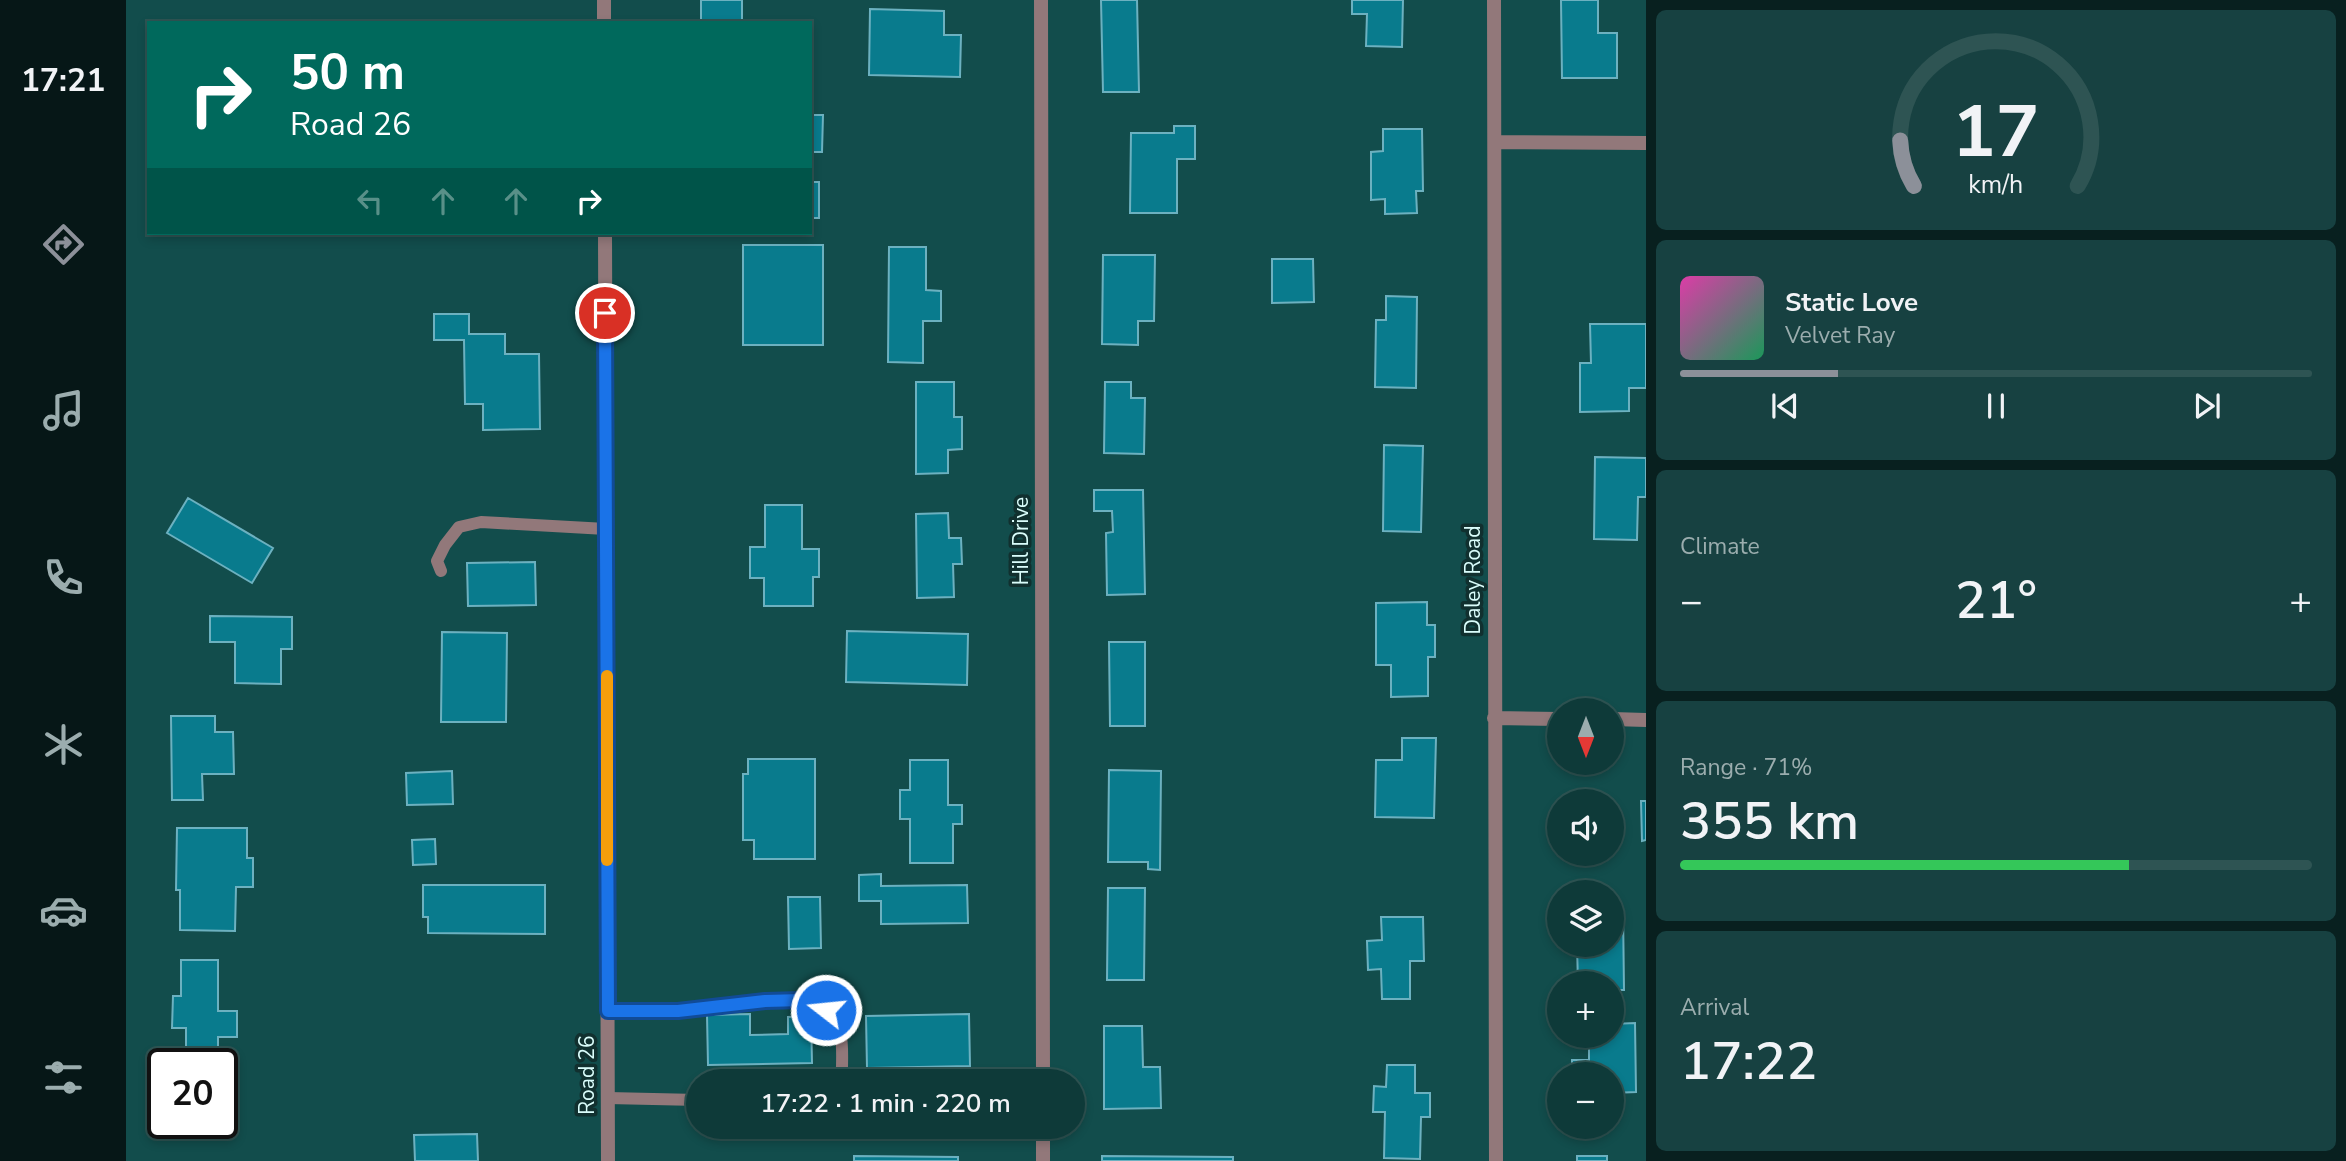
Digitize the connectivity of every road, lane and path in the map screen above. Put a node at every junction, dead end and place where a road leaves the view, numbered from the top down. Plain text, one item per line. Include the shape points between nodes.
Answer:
1 (604, 0) edge
2 (1041, 0) edge
3 (1494, 0) edge
4 (604, 21) edge
5 (1495, 142) junction
6 (1646, 143) edge
7 (605, 235) edge
8 (606, 528) junction
9 (441, 571) dead end
10 (1494, 718) junction
11 (1547, 719) edge
12 (1624, 719) edge
13 (1646, 720) edge
14 (608, 1011) junction
15 (842, 1069) edge
16 (1042, 1069) edge
17 (608, 1098) junction
18 (686, 1100) edge
19 (1043, 1139) edge
20 (608, 1161) edge
21 (1043, 1161) edge
22 (1496, 1161) edge

1 - 4 street
2 - 16 street, Hill Drive
3 - 5 street, Daley Road
5 - 6 street
5 - 10 street, Daley Road
7 - 8 street, Road 26
8 - 9 lane via 481,522 459,527 437,561
8 - 14 street, Road 26
10 - 11 street
10 - 22 street, Daley Road
12 - 13 street
14 - 15 lane via 678,1011 803,1000 826,1010 842,1032
14 - 17 street, Road 26
17 - 18 lane
17 - 20 street, Road 26
19 - 21 street

